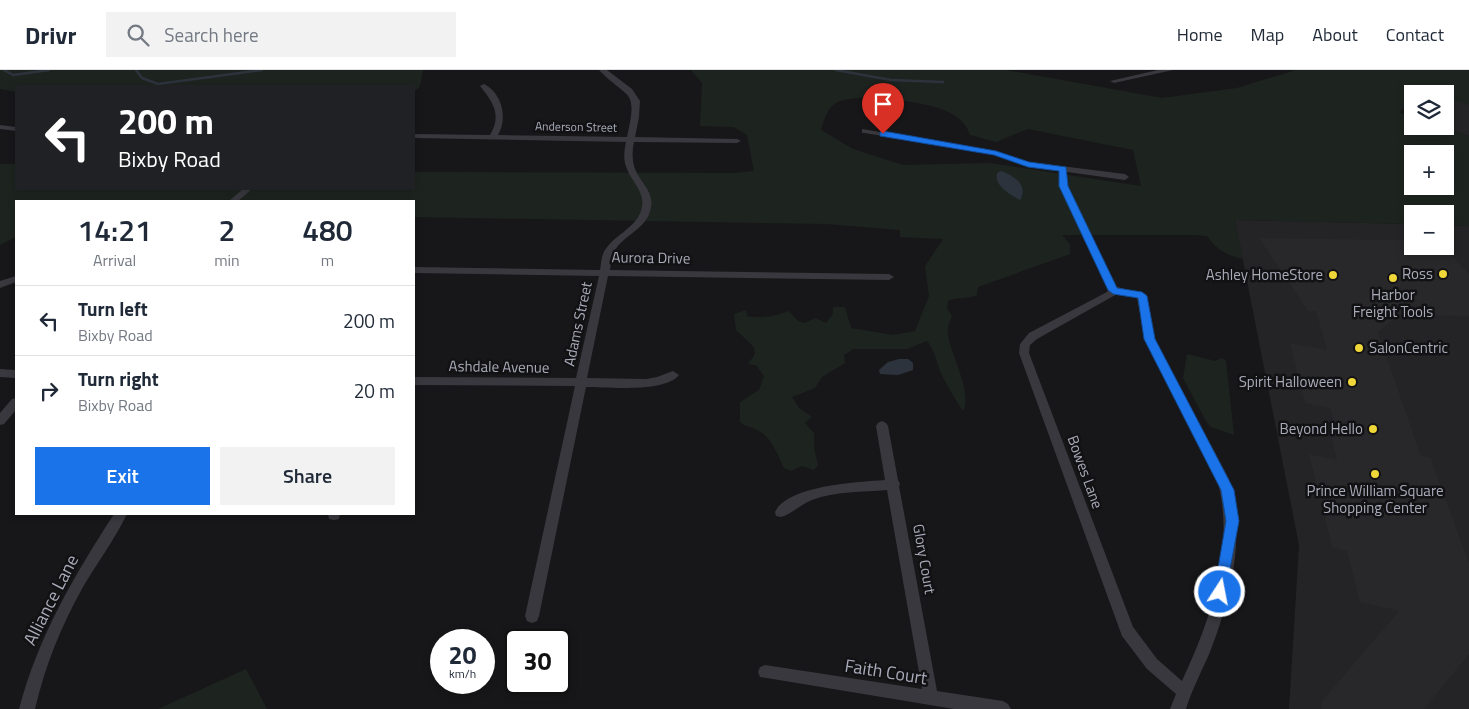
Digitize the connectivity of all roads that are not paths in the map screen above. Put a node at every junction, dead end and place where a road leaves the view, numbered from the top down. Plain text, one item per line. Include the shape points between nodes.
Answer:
1 (603, 70) edge
2 (1169, 70) edge
3 (1114, 81) dead end
4 (484, 86) dead end
5 (0, 127) edge
6 (15, 130) edge
7 (865, 131) dead end
8 (415, 136) edge
9 (493, 137) junction
10 (630, 139) junction
11 (738, 141) dead end
12 (1063, 169) junction
13 (1125, 177) dead end
14 (247, 190) edge
15 (234, 200) edge
16 (415, 270) edge
17 (604, 273) junction
18 (889, 277) dead end
19 (15, 279) edge
20 (0, 285) edge
21 (1113, 290) junction
22 (0, 373) edge
23 (15, 374) edge
24 (673, 375) dead end
25 (415, 381) edge
26 (581, 383) junction
27 (15, 403) edge
28 (0, 421) edge
29 (882, 426) dead end
30 (894, 484) junction
31 (781, 512) dead end
32 (120, 515) edge
33 (532, 616) dead end
34 (765, 672) dead end
35 (1184, 691) junction
36 (931, 698) junction
37 (27, 709) edge
38 (1002, 709) edge
39 (1178, 709) edge

1 - 10 street, Adams Street via 636,101
2 - 3 street
4 - 9 street via 501,112 500,125
5 - 6 street
7 - 12 street via 996,153 1028,164
8 - 9 street, Anderson Street
9 - 10 street, Anderson Street
10 - 11 street, Anderson Street
10 - 17 street, Adams Street via 630,170 644,189 648,205 642,220 613,246
12 - 13 street
12 - 21 street via 1063,186
14 - 15 street
16 - 17 street, Aurora Drive
17 - 18 street, Aurora Drive
17 - 26 street, Adams Street
19 - 20 street
21 - 35 street via 1142,296 1150,339 1223,479 1230,502 1231,539 1216,614
21 - 35 street, Bowes Lane via 1112,294 1029,338 1024,353 1127,631 1152,666
22 - 23 street
24 - 26 street, Ashdale Avenue via 646,384
25 - 26 street, Ashdale Avenue
26 - 33 street, Adams Street
27 - 28 street
29 - 30 street, Glory Court
30 - 31 street via 819,492 804,496
30 - 36 street, Glory Court
32 - 37 street, Alliance Lane via 59,616
34 - 36 street, Faith Court
35 - 39 street
36 - 38 street, Faith Court

